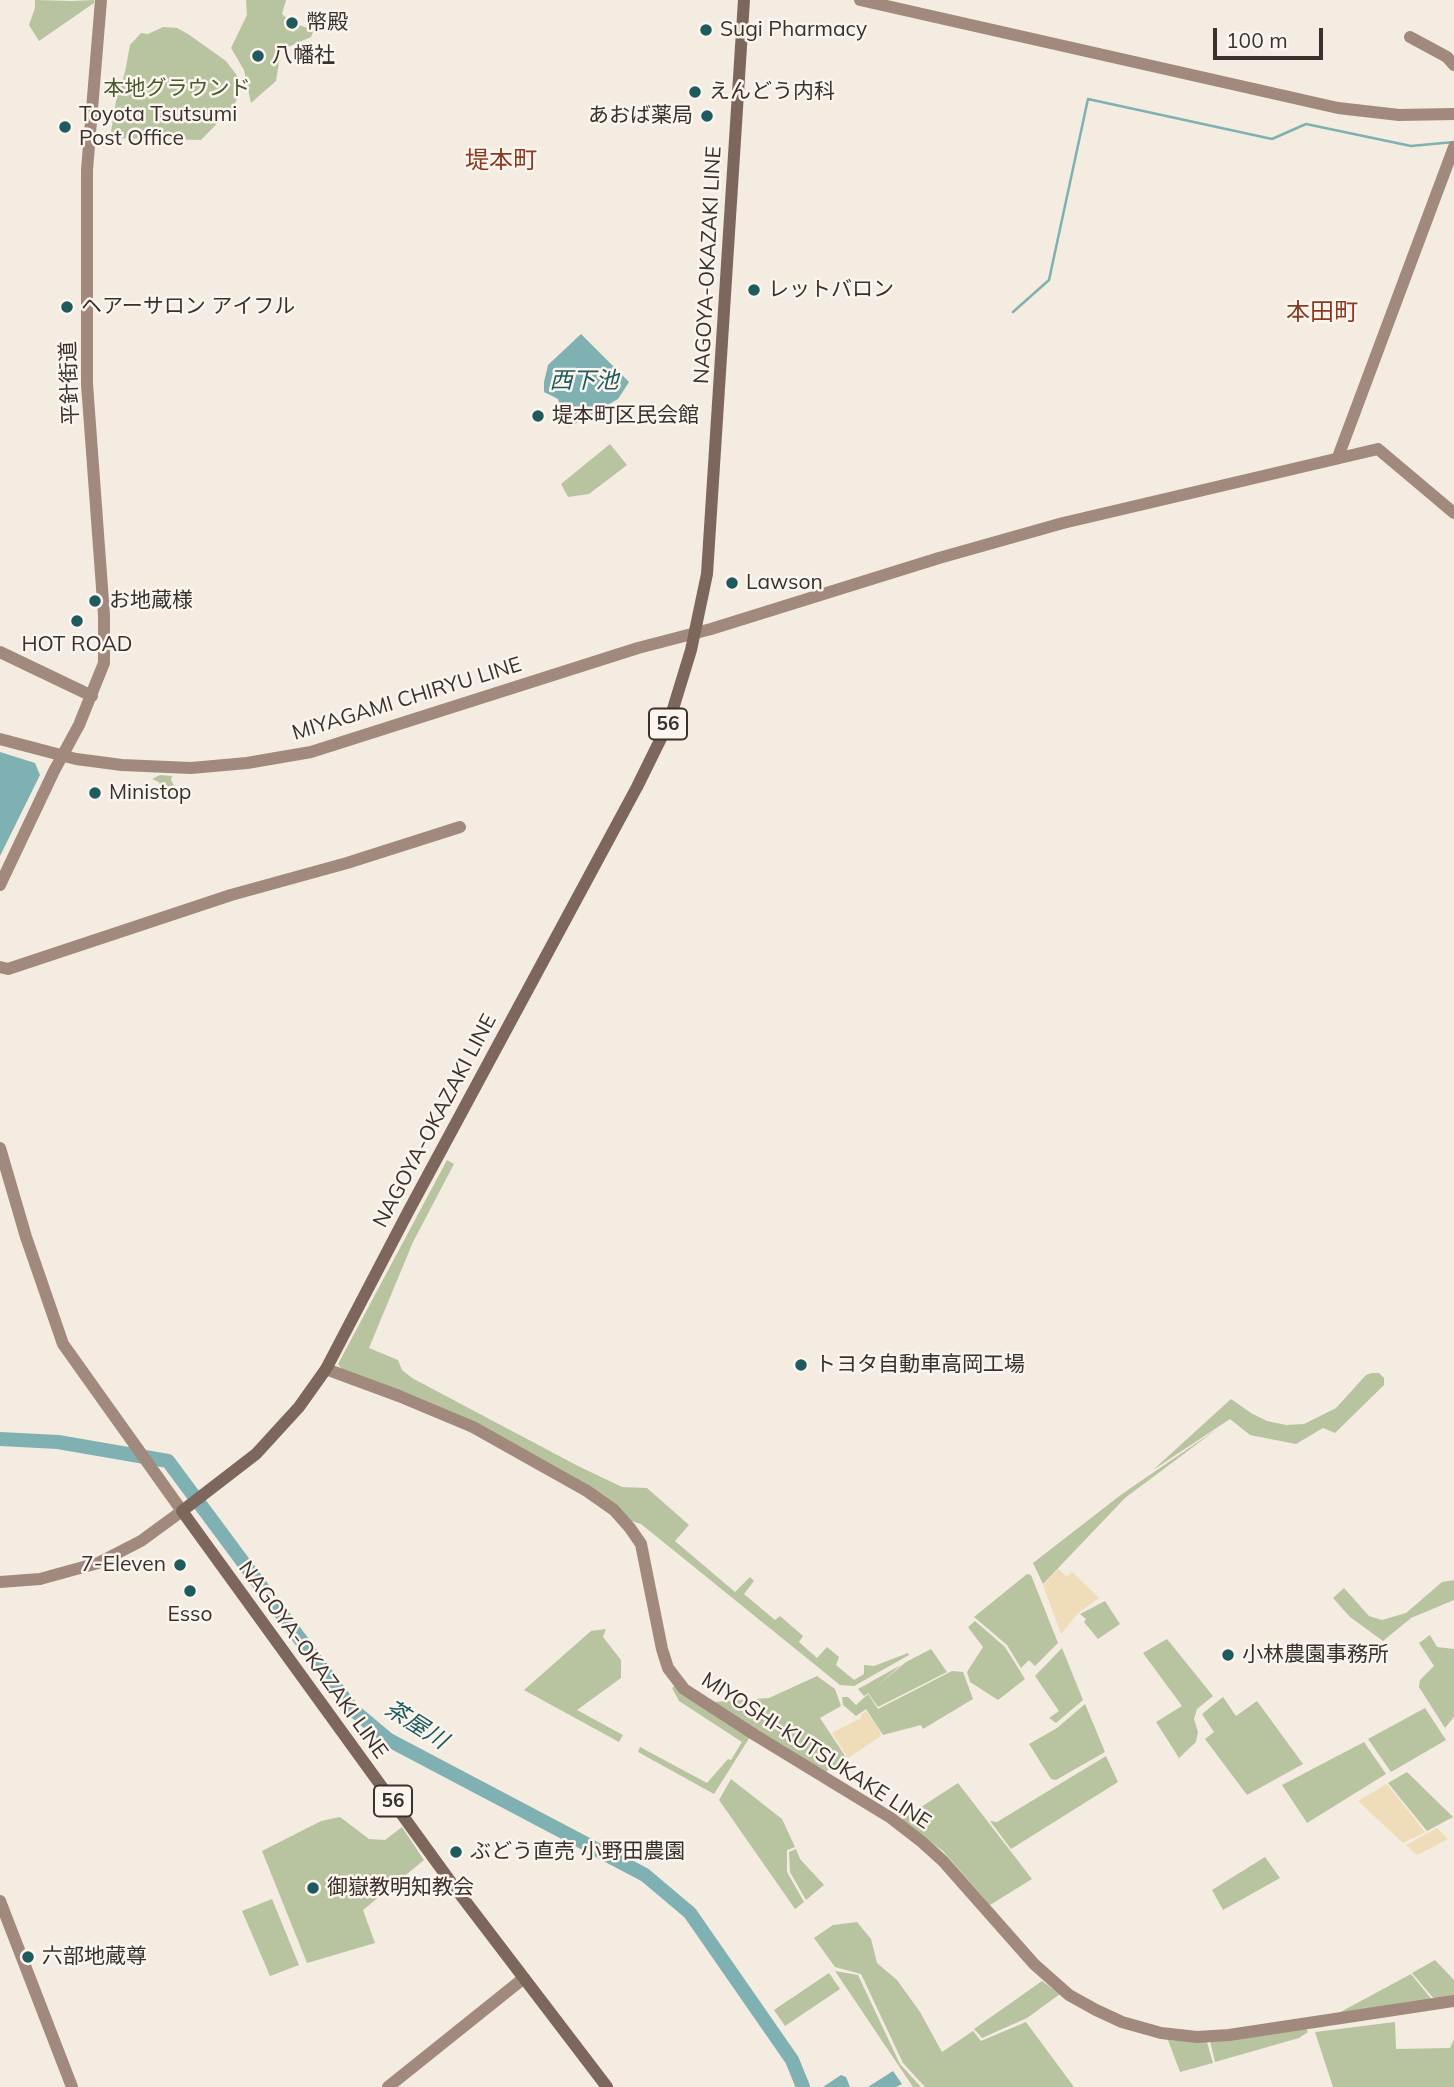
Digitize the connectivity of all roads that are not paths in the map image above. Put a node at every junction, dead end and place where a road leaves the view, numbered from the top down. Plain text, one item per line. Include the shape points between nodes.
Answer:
1 (101, 0) edge
2 (744, 0) edge
3 (860, 0) edge
4 (1410, 37) dead end
5 (1454, 65) edge
6 (1454, 114) edge
7 (1454, 147) edge
8 (1338, 457) junction
9 (1454, 513) edge
10 (695, 633) junction
11 (0, 652) edge
12 (92, 696) junction
13 (0, 739) edge
14 (62, 755) junction
15 (460, 827) dead end
16 (0, 885) edge
17 (0, 967) edge
18 (0, 1148) edge
19 (326, 1369) junction
20 (186, 1508) junction
21 (0, 1582) edge
22 (0, 1901) edge
23 (524, 1978) junction
24 (1454, 2001) edge
25 (72, 2087) edge
26 (388, 2087) edge
27 (607, 2087) edge

1 - 12 street, 平針街道 via 87,170 87,384 104,615 104,663
2 - 10 main road, NAGOYA-OKAZAKI LINE / 56 via 707,574
3 - 6 street via 1338,108 1399,115
4 - 5 street
7 - 8 street
8 - 9 street, MIYAGAMI CHIRYU LINE via 1380,450
8 - 10 street, MIYAGAMI CHIRYU LINE via 1063,523
10 - 14 street, MIYAGAMI CHIRYU LINE via 312,751 191,768 122,765
10 - 19 main road, NAGOYA-OKAZAKI LINE / 56 via 655,751
11 - 12 street
12 - 14 street, 平針街道
13 - 14 street, MIYAGAMI CHIRYU LINE
14 - 16 street, 平針街道
15 - 17 street via 231,895 8,969
18 - 20 street via 63,1343 151,1467
19 - 20 main road, NAGOYA-OKAZAKI LINE / 56 via 256,1454
19 - 24 street, MIYOSHI-KUTSUKAKE LINE via 473,1427 614,1510 641,1544 662,1649 668,1668 684,1689 922,1842 1034,1964 1096,2010 1122,2022 1197,2037
20 - 21 street via 141,1541 97,1563 40,1579
20 - 23 main road, NAGOYA-OKAZAKI LINE / 56
22 - 25 street
23 - 26 street
23 - 27 main road, NAGOYA-OKAZAKI LINE / 56

